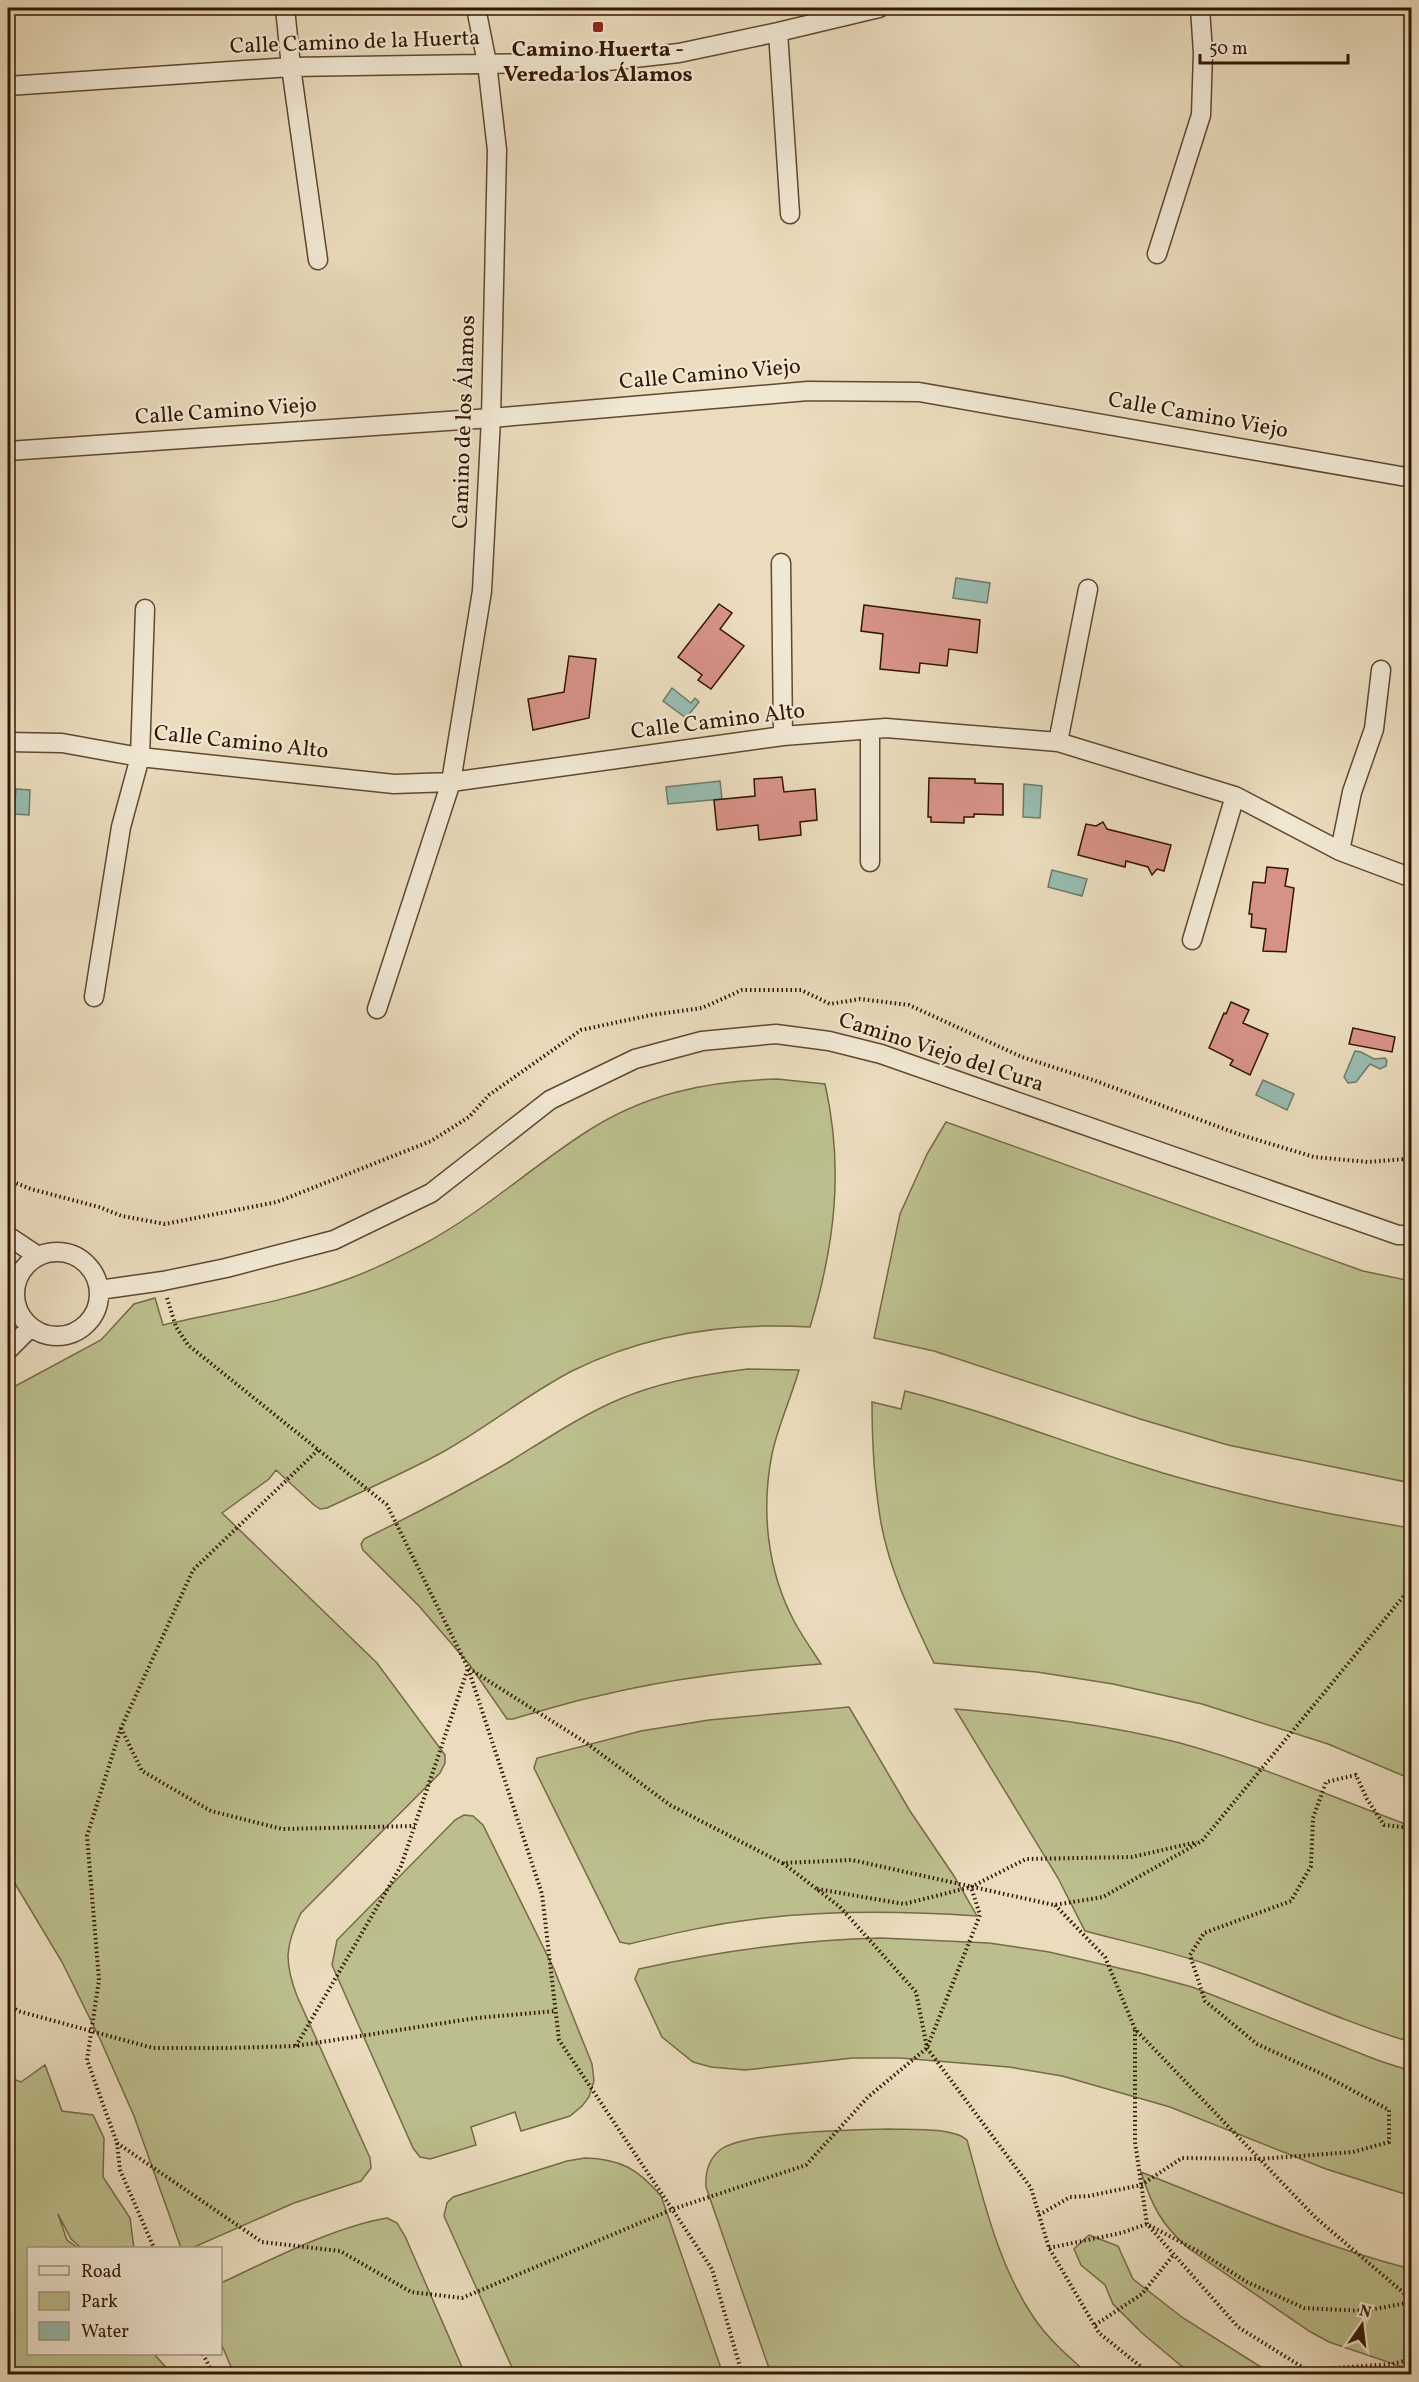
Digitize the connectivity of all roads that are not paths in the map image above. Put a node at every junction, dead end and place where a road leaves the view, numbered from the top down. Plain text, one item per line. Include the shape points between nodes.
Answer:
1 (285, 8) edge
2 (476, 8) edge
3 (869, 8) edge
4 (1200, 8) edge
5 (778, 32) junction
6 (487, 63) junction
7 (291, 67) junction
8 (8, 86) edge
9 (790, 214) dead end
10 (1157, 254) dead end
11 (318, 260) dead end
12 (491, 418) junction
13 (8, 451) edge
14 (1412, 478) edge
15 (781, 563) dead end
16 (1088, 589) dead end
17 (145, 609) dead end
18 (1381, 670) dead end
19 (870, 730) junction
20 (783, 736) junction
21 (8, 742) edge
22 (1058, 742) junction
23 (140, 757) junction
24 (450, 782) junction
25 (1235, 796) junction
26 (1340, 851) junction
27 (870, 862) dead end
28 (1412, 878) edge
29 (1192, 940) dead end
30 (94, 997) dead end
31 (377, 1009) dead end
32 (1412, 1235) edge
33 (8, 1236) edge
34 (38, 1256) junction
35 (99, 1290) junction
36 (11, 1298) edge
37 (30, 1328) junction
38 (8, 1350) edge

1 - 7 street
2 - 6 street, Camino de los Álamos
3 - 5 street, Calle Camino de la Huerta
4 - 10 street via 1201,115
5 - 6 street, Calle Camino de la Huerta via 679,53 598,62
5 - 9 street
6 - 7 street, Calle Camino de la Huerta
6 - 12 street, Camino de los Álamos via 497,150
7 - 8 street, Calle Camino de la Huerta
7 - 11 street
12 - 13 street, Calle Camino Viejo
12 - 14 street, Calle Camino Viejo via 808,391 919,392
12 - 24 street, Camino de los Álamos via 482,591
15 - 20 street
16 - 22 street
17 - 23 street
18 - 26 street via 1374,729 1352,792
19 - 20 street, Calle Camino Alto
19 - 22 street, Calle Camino Alto via 886,728
19 - 27 street
20 - 24 street, Calle Camino Alto
21 - 23 street, Calle Camino Alto via 62,743
22 - 25 street, Calle Camino Alto
23 - 24 street, Calle Camino Alto via 394,784
23 - 30 street via 121,827
24 - 31 street, Camino de los Álamos
25 - 26 street, Calle Camino Alto
25 - 29 street
26 - 28 street, Calle Camino Alto
32 - 35 street, Camino Viejo del Cura via 1398,1235 881,1054 829,1041 776,1034 702,1041 635,1059 550,1100 431,1193 334,1240 226,1269
33 - 34 street
34 - 35 street via 70,1254 85,1262 95,1274
34 - 36 street via 24,1266
35 - 37 street via 98,1306 90,1321 78,1331 62,1337
36 - 37 street
37 - 38 street

